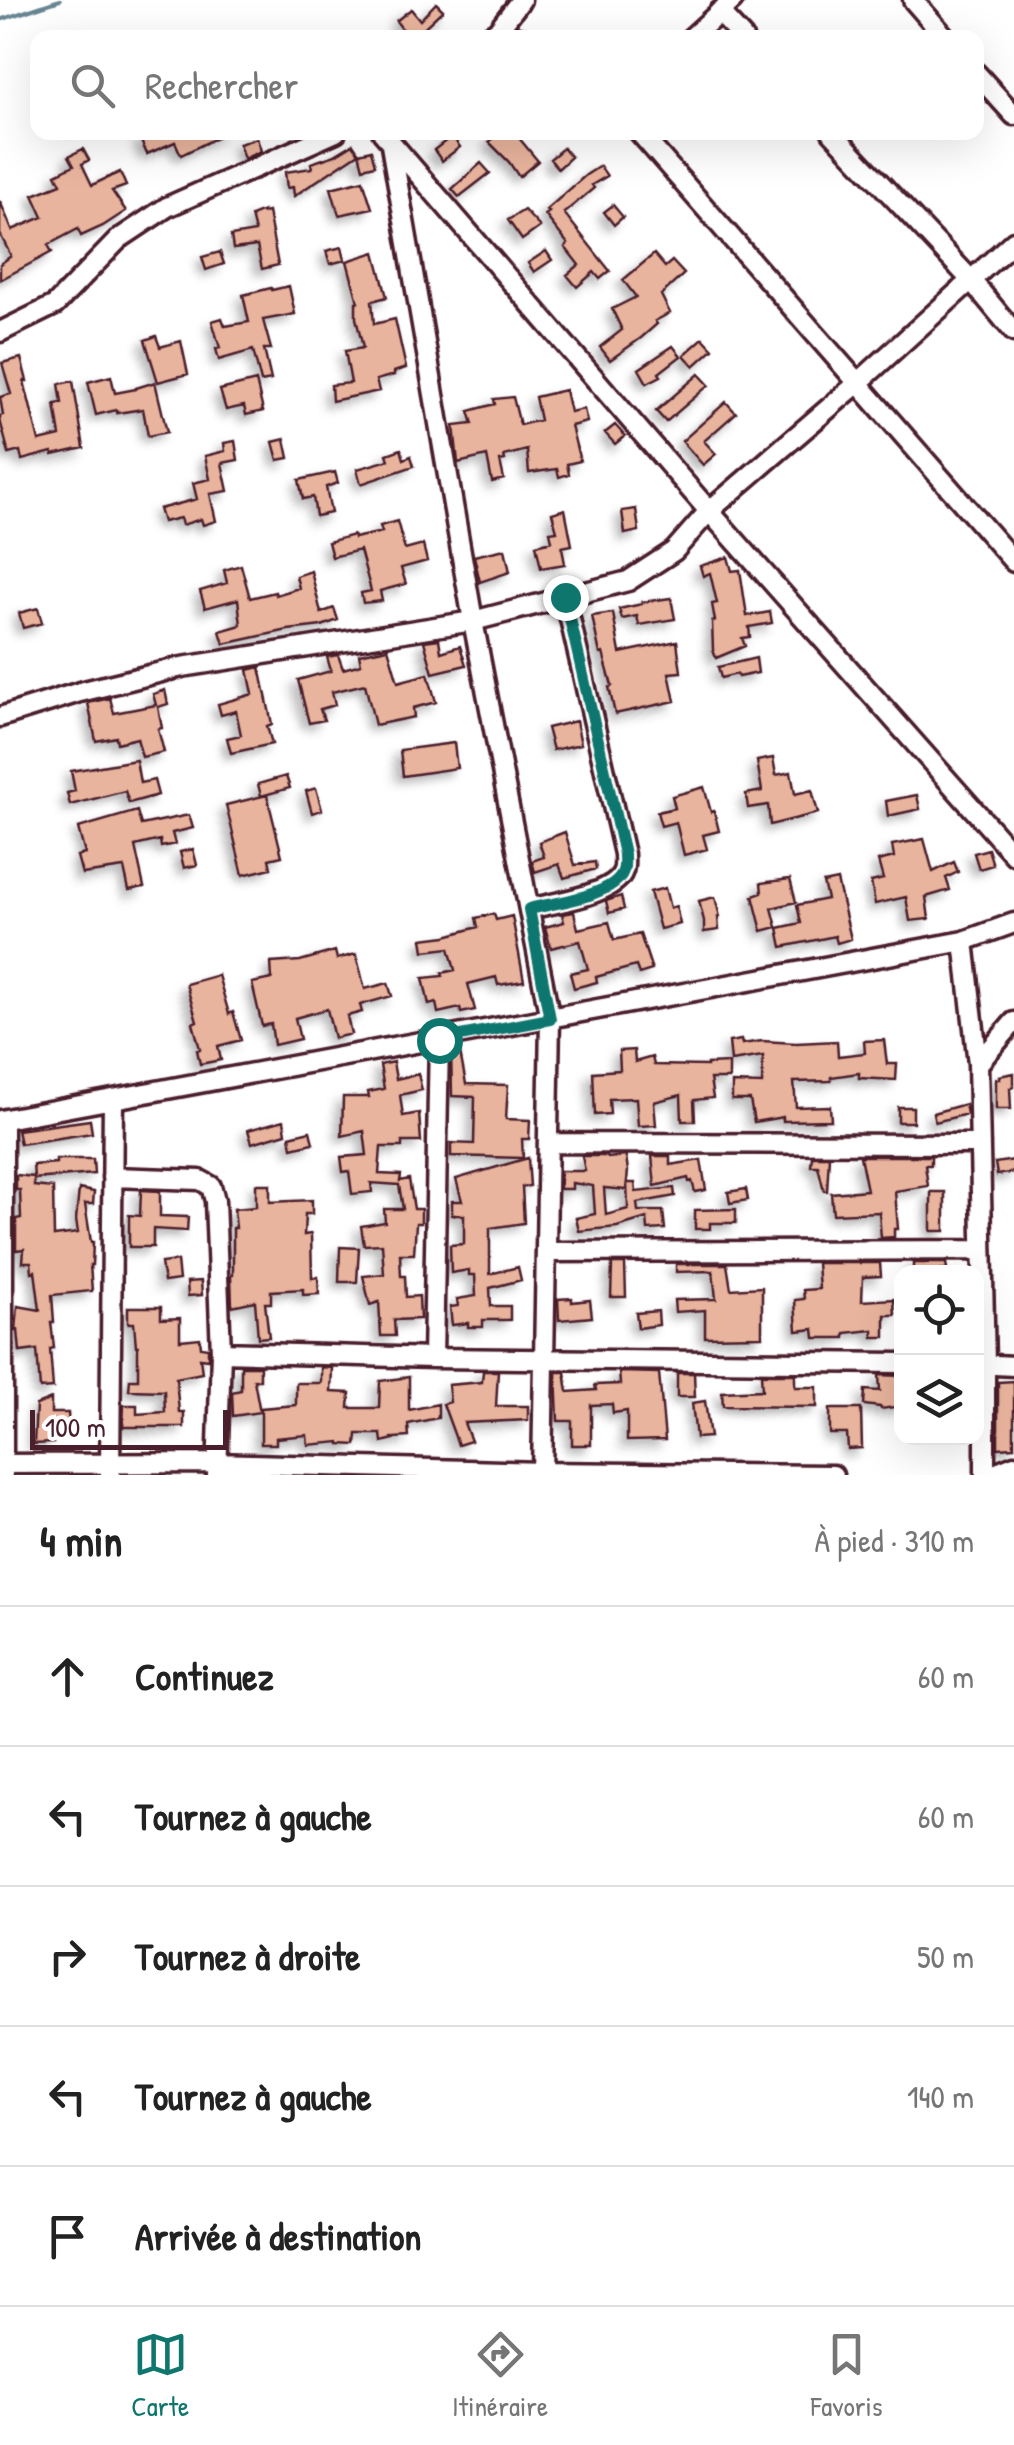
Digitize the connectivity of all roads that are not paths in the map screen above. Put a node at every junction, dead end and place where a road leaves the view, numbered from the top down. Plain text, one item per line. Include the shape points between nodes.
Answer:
1 (521, 0) edge
2 (914, 1) edge
3 (726, 6) edge
4 (495, 30) edge
5 (700, 30) edge
6 (739, 30) edge
7 (939, 30) edge
8 (984, 81) edge
9 (1014, 116) edge
10 (322, 140) edge
11 (386, 140) edge
12 (388, 140) edge
13 (646, 140) edge
14 (840, 140) edge
15 (1014, 241) edge
16 (971, 280) junction
17 (0, 332) edge
18 (1014, 332) edge
19 (858, 383) junction
20 (709, 511) junction
21 (1014, 562) edge
22 (565, 597) junction
23 (473, 621) junction
24 (0, 717) edge
25 (1014, 855) edge
26 (529, 909) junction
27 (1014, 923) edge
28 (964, 941) junction
29 (550, 1019) junction
30 (1014, 1022) edge
31 (439, 1040) junction
32 (978, 1064) junction
33 (113, 1100) junction
34 (1, 1120) edge
35 (548, 1143) junction
36 (980, 1144) junction
37 (112, 1177) junction
38 (982, 1250) junction
39 (546, 1252) junction
40 (221, 1352) junction
41 (981, 1355) edge
42 (434, 1358) junction
43 (544, 1358) junction
44 (894, 1363) edge
45 (984, 1364) edge
46 (1014, 1366) edge
47 (984, 1420) edge
48 (1014, 1464) edge
49 (2, 1468) edge
50 (110, 1469) edge
51 (217, 1469) edge
52 (542, 1474) edge
53 (833, 1475) edge
54 (987, 1475) edge

1 - 4 street
2 - 7 street
3 - 5 street
3 - 6 street
8 - 9 street
10 - 17 street via 167,207 119,239 55,306
11 - 23 street
12 - 20 street
13 - 19 street
14 - 16 street
15 - 16 street
16 - 18 street
16 - 19 street
19 - 20 street
19 - 21 street
20 - 22 street via 674,552 628,580
20 - 25 street
22 - 23 street
22 - 26 street via 623,872 602,891
23 - 24 street via 182,667
23 - 26 street
26 - 29 street
27 - 28 street
28 - 29 street
28 - 32 street
29 - 31 street
29 - 35 street
30 - 32 street
31 - 33 street
31 - 42 street
32 - 36 street
33 - 34 street
33 - 37 street
34 - 49 street
35 - 36 street
35 - 39 street
36 - 38 street
37 - 40 street via 211,1186
37 - 50 street
38 - 39 street
38 - 41 street
39 - 43 street
40 - 42 street
40 - 51 street
42 - 43 street
43 - 44 street
43 - 52 street
45 - 46 street
47 - 54 street
48 - 54 street
49 - 50 street
50 - 51 street
51 - 52 street
52 - 53 street

